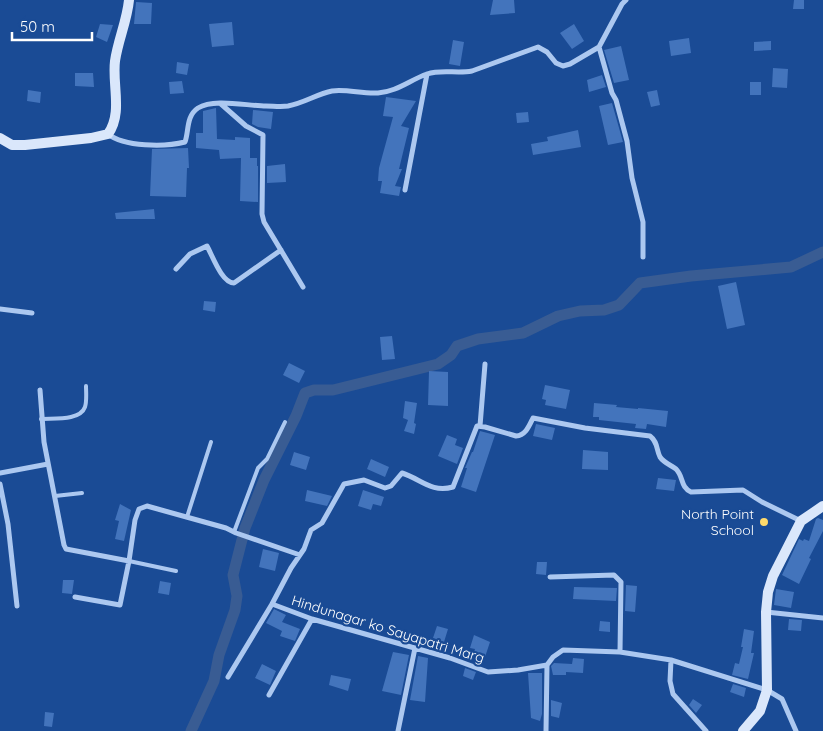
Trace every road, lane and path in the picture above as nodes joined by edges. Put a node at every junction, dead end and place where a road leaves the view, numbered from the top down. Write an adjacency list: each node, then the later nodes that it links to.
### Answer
1 (130, 0): 6 (main road)
2 (626, 0): 3 (street)
3 (599, 47): 4 (street); 10 (street)
4 (426, 74): 5 (street); 8 (street)
5 (221, 104): 6 (street); 9 (street)
6 (108, 134): 7 (main road)
7 (0, 138)
8 (404, 190)
9 (281, 250): 11 (street); 12 (street)
10 (643, 257)
11 (176, 269)
12 (303, 288)
13 (0, 309): 14 (street)
14 (32, 313)
15 (485, 364): 20 (street)
16 (86, 386): 18 (lane)
17 (40, 390): 18 (street)
18 (41, 419): 22 (street)
19 (285, 422): 30 (lane)
20 (480, 426): 29 (street); 31 (street)
21 (211, 442): 28 (lane)
22 (48, 464): 23 (street); 26 (street)
23 (0, 473)
24 (0, 484): 37 (street)
25 (82, 493): 26 (lane)
26 (55, 496): 32 (street)
27 (823, 506): 29 (main road)
28 (187, 516): 30 (street); 32 (street)
29 (801, 521): 38 (main road)
30 (235, 533): 31 (street)
31 (300, 555): 36 (street)
32 (129, 561): 33 (lane); 35 (street)
33 (176, 571)
34 (550, 577): 42 (street)
35 (75, 597)
36 (272, 604): 40 (street, Hindunagar ko Sayapatri Marg); 45 (street, Hindunagar ko Sayapatri Marg)
37 (17, 606)
38 (766, 612): 39 (street); 46 (main road)
39 (823, 618)
40 (312, 619): 41 (street, Hindunagar ko Sayapatri Marg); 47 (street)
41 (415, 648): 44 (street, Hindunagar ko Sayapatri Marg); 48 (street)
42 (620, 652): 43 (street); 44 (street)
43 (671, 660): 46 (street); 50 (street)
44 (547, 665): 49 (street)
45 (228, 678)
46 (767, 690): 51 (main road); 52 (street)
47 (269, 695)
48 (398, 731)
49 (546, 731)
50 (706, 731)
51 (743, 731)
52 (796, 731)

